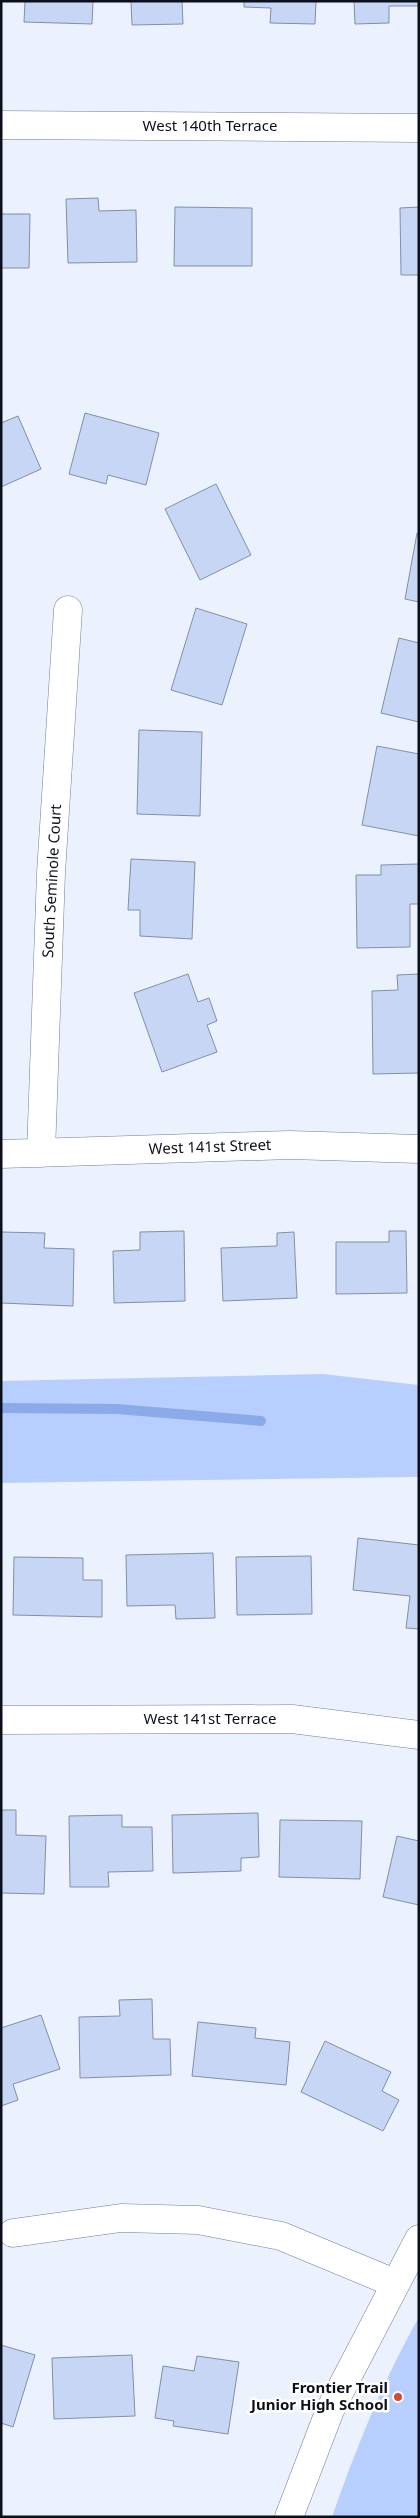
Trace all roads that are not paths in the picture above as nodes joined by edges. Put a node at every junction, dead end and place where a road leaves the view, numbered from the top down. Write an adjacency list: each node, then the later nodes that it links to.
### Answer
1 (1, 124): 2 (street, West 140th Terrace)
2 (419, 128)
3 (68, 610): 5 (street, South Seminole Court)
4 (419, 1150): 5 (street, West 141st Street)
5 (42, 1153): 6 (street, West 141st Street)
6 (1, 1154)
7 (1, 1720): 8 (street, West 141st Terrace)
8 (419, 1735)
9 (12, 2233): 11 (street)
10 (419, 2239): 11 (street)
11 (394, 2283): 12 (street)
12 (289, 2517)

